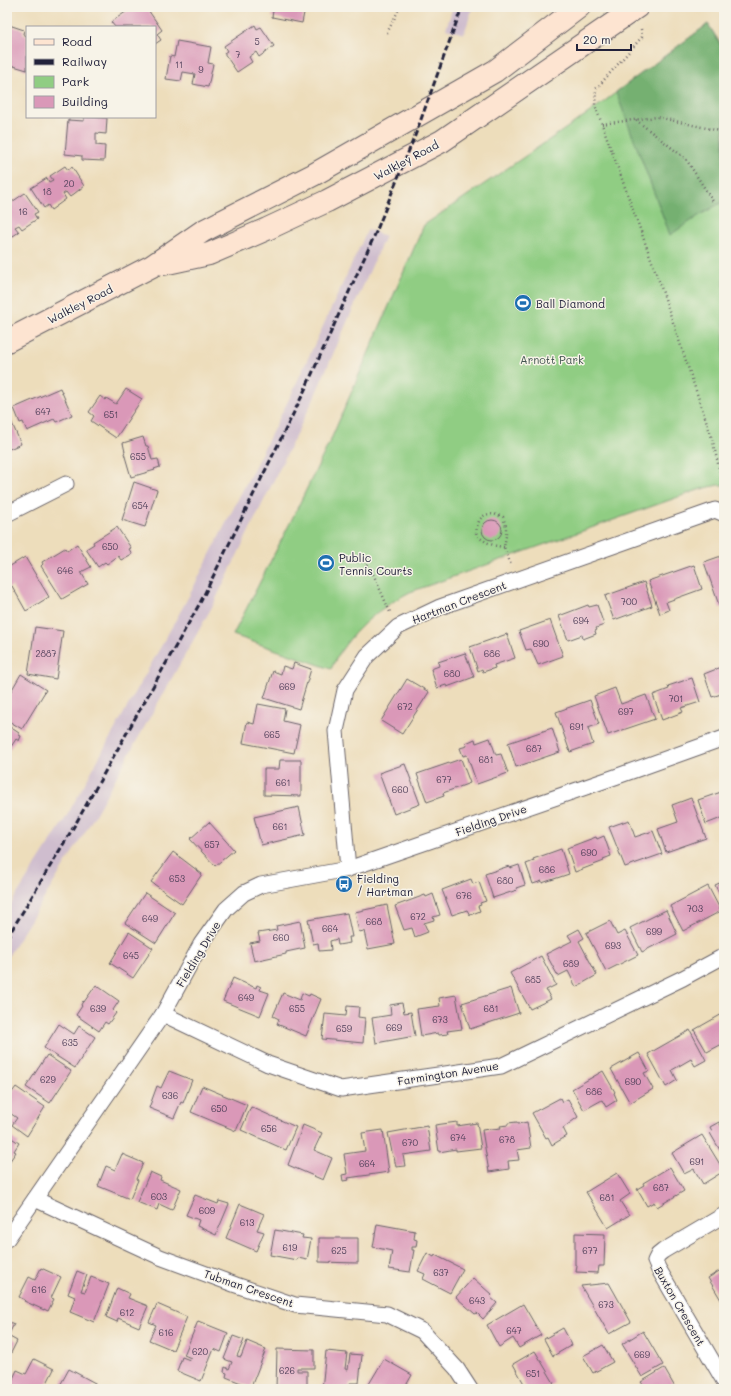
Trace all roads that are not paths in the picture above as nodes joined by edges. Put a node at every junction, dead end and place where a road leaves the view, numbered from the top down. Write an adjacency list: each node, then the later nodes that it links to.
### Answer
1 (579, 7): 3 (main road, Walkley Road)
2 (637, 7): 3 (main road, Walkley Road)
3 (152, 266): 4 (main road, Walkley Road)
4 (7, 342)
5 (66, 484): 6 (street)
6 (7, 514)
7 (724, 514): 9 (street, Hartman Crescent)
8 (724, 738): 9 (street, Fielding Drive)
9 (348, 869): 11 (street, Fielding Drive)
10 (724, 956): 11 (street, Farmington Avenue)
11 (163, 1014): 12 (street, Fielding Drive)
12 (35, 1199): 14 (street, Fielding Drive); 16 (street, Tubman Crescent)
13 (724, 1215): 15 (street, Buxton Crescent)
14 (7, 1239)
15 (724, 1382)
16 (470, 1389)

